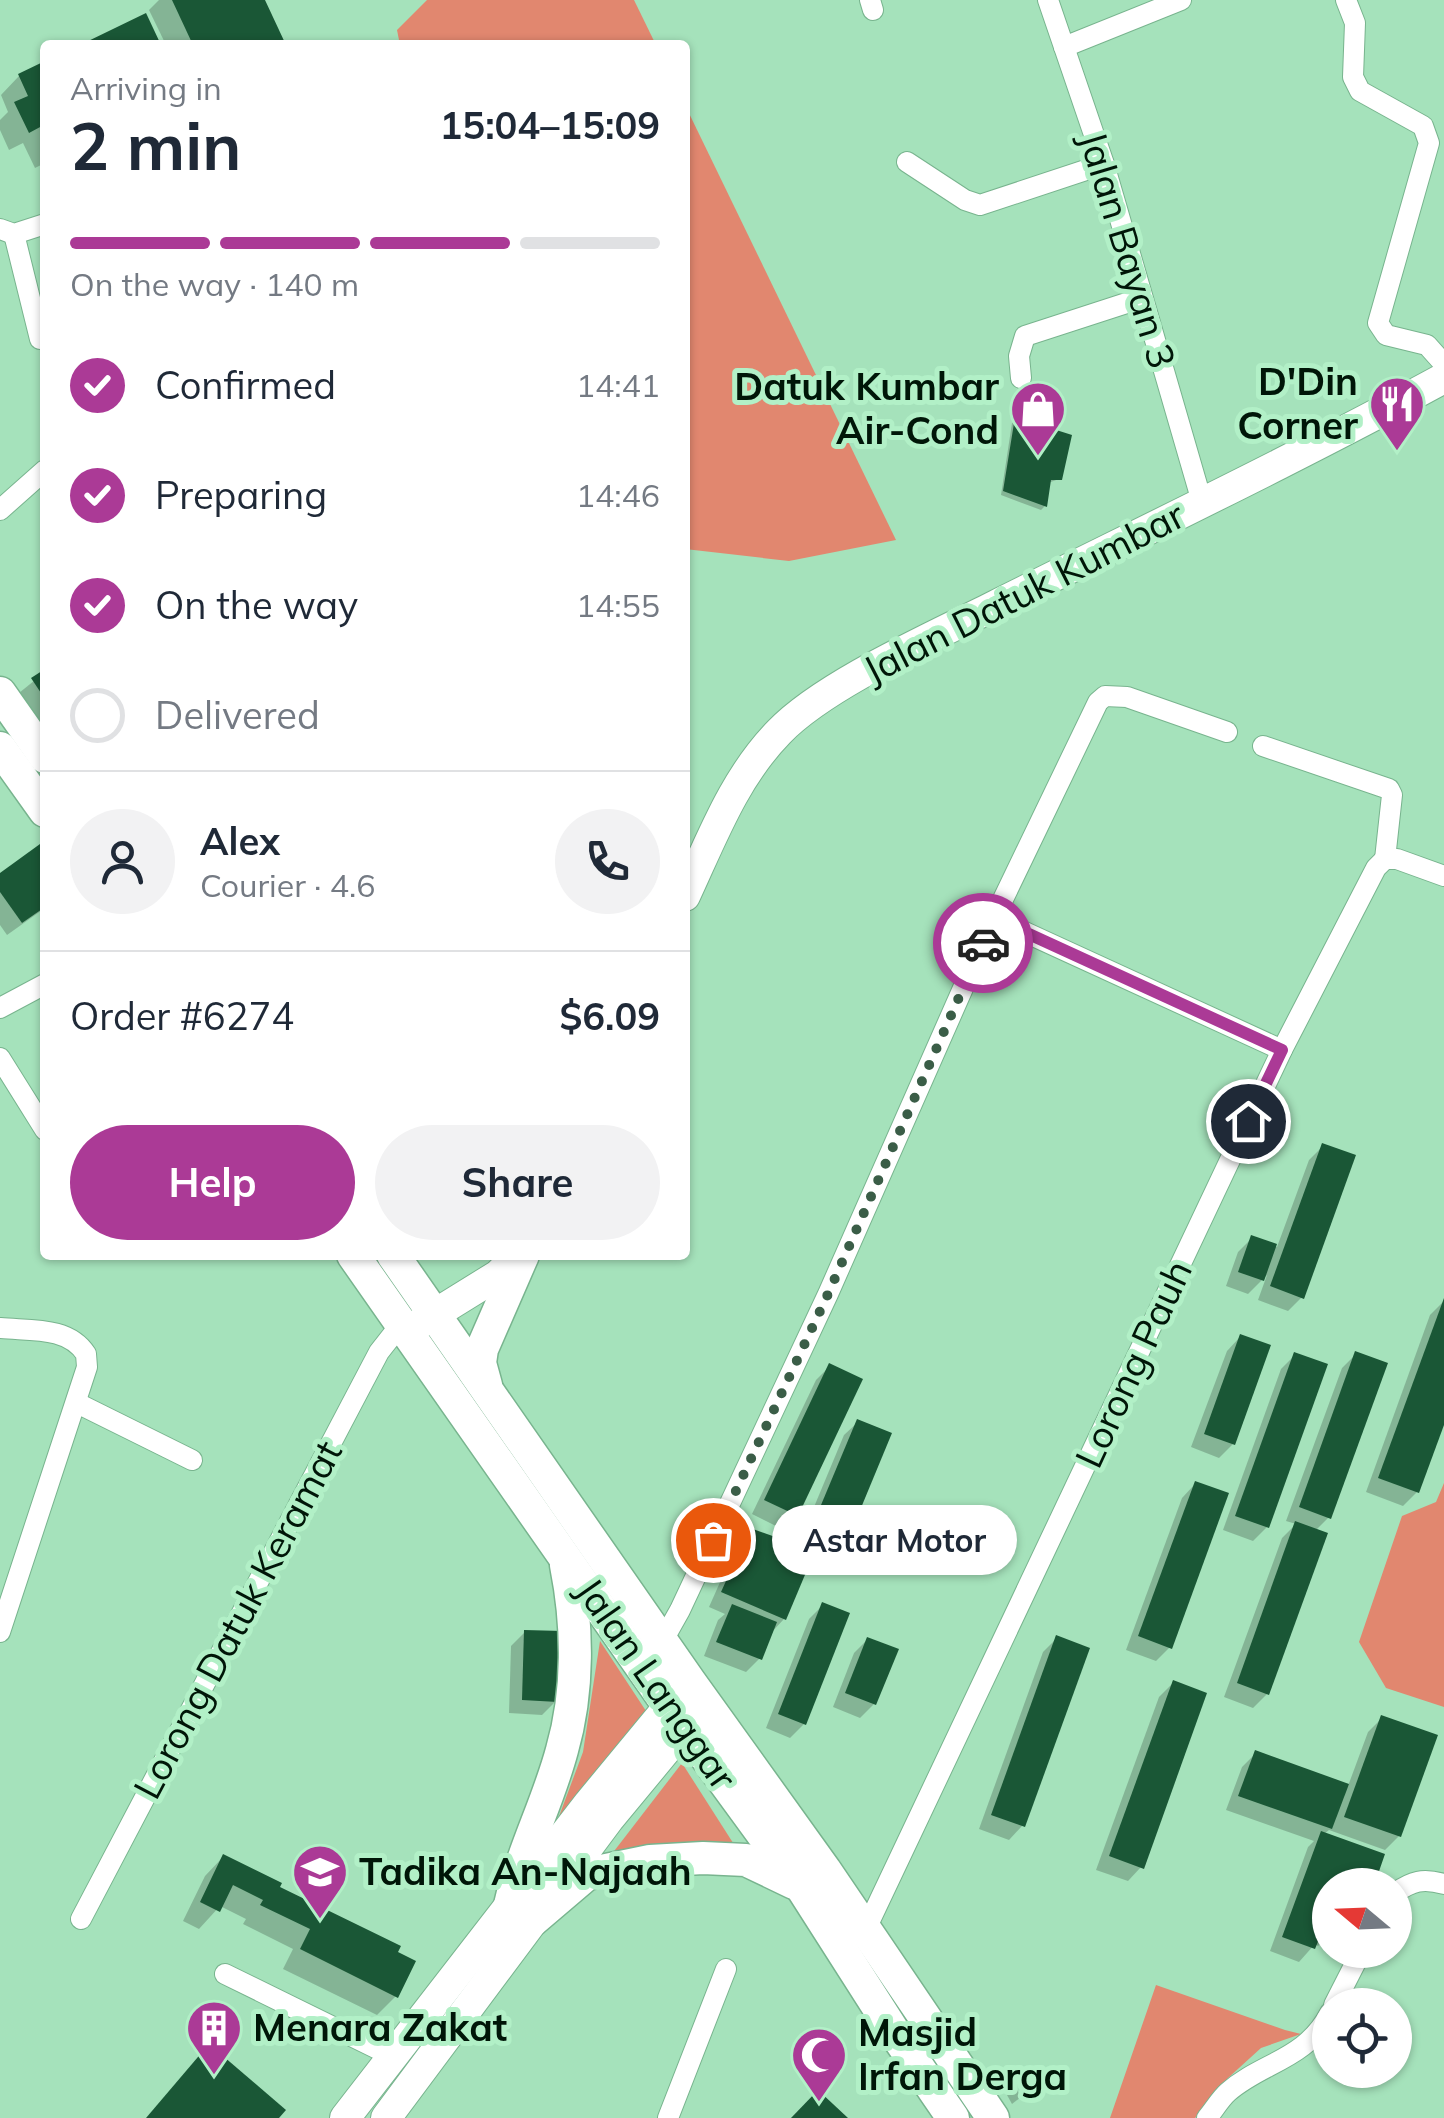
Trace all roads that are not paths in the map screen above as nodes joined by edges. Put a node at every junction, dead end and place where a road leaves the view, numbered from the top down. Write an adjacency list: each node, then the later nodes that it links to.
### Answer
1 (1048, 0): 4 (street, Jalan Bayan 3)
2 (1181, 0): 4 (street)
3 (1346, 0): 11 (street)
4 (1064, 47): 6 (street, Jalan Bayan 3)
5 (907, 162): 6 (street)
6 (1104, 164): 9 (street, Jalan Bayan 3)
7 (40, 225): 8 (street)
8 (7, 232): 10 (street)
9 (1142, 298): 12 (street); 15 (street, Jalan Bayan 3)
10 (40, 340)
11 (1444, 364)
12 (1021, 378)
13 (1444, 378): 15 (main road, Jalan Datuk Kumbar)
14 (40, 474): 16 (street)
15 (1202, 502): 25 (main road, Jalan Datuk Kumbar)
16 (0, 510)
17 (0, 693): 21 (main road)
18 (1228, 732): 26 (street)
19 (1263, 746): 23 (street)
20 (0, 748): 22 (main road)
21 (40, 750)
22 (40, 804)
23 (1385, 859): 24 (street); 29 (street, Lorong Pauh)
24 (1444, 876)
25 (690, 886)
26 (994, 918): 29 (street); 44 (street)
27 (40, 987): 28 (street)
28 (0, 1008)
29 (1282, 1050): 51 (street, Lorong Pauh)
30 (0, 1058): 31 (street)
31 (40, 1122)
32 (356, 1260): 38 (main road, Jalan Langgar)
33 (397, 1260): 36 (main road, Jalan Langgar)
34 (514, 1260): 36 (main road)
35 (518, 1260): 39 (main road)
36 (435, 1314): 38 (main road); 39 (main road, Jalan Langgar)
37 (0, 1328): 40 (street)
38 (404, 1328): 42 (main road, Jalan Langgar); 50 (street, Lorong Datuk Keramat)
39 (486, 1385): 44 (main road, Jalan Langgar)
40 (74, 1412): 41 (street); 43 (street)
41 (192, 1460)
42 (563, 1552): 45 (main road, Jalan Langgar); 49 (main road)
43 (0, 1632)
44 (662, 1642): 45 (main road, Jalan Langgar)
45 (687, 1704): 48 (main road, Jalan Langgar); 49 (main road); 51 (main road, Jalan Langgar)
46 (1412, 1882): 47 (street)
47 (1444, 1884)
48 (802, 1888): 49 (main road); 59 (main road, Jalan Langgar)
49 (522, 1912): 55 (main road); 56 (main road)
50 (81, 1919)
51 (866, 1931): 60 (main road, Jalan Langgar)
52 (726, 1969): 58 (street)
53 (226, 1974): 55 (street)
54 (1312, 2037): 61 (street)
55 (392, 2056): 57 (main road)
56 (391, 2117)
57 (345, 2118)
58 (668, 2118)
59 (953, 2118)
60 (993, 2118)
61 (1208, 2118)

